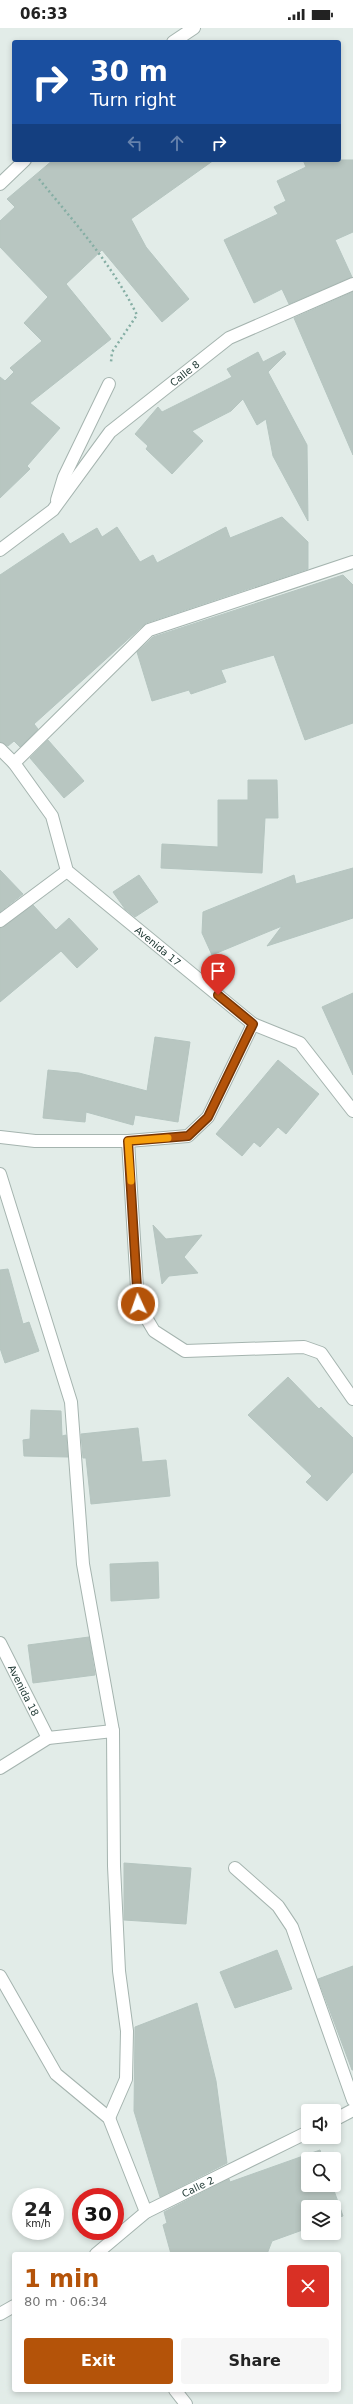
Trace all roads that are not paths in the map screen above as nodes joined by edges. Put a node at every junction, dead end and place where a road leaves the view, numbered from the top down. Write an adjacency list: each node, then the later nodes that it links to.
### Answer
1 (194, 28): 2 (street)
2 (176, 40)
3 (23, 162): 4 (street)
4 (0, 184)
5 (353, 284): 7 (street, Calle 8)
6 (109, 384): 7 (street)
7 (53, 510): 8 (street, Calle 8)
8 (0, 550)
9 (353, 562): 11 (street)
10 (0, 749): 11 (street)
11 (14, 763): 12 (street)
12 (67, 871): 13 (street); 14 (street, Avenida 17)
13 (0, 921)
14 (253, 1024): 15 (street, Avenida 17); 17 (street)
15 (353, 1111)
16 (0, 1137): 17 (street)
17 (128, 1141): 19 (street)
18 (0, 1174): 21 (street)
19 (353, 1400)
20 (0, 1643): 22 (street, Avenida 18)
21 (113, 1731): 22 (street); 29 (street)
22 (48, 1738): 23 (street)
23 (0, 1768)
24 (235, 1868): 26 (street)
25 (0, 1976): 29 (street)
26 (353, 2100)
27 (353, 2110): 28 (street)
28 (341, 2116)
29 (109, 2118): 31 (street)
30 (301, 2135): 31 (street, Calle 2)
31 (146, 2212): 32 (street, Calle 2)
32 (98, 2252)
33 (12, 2307): 34 (street)
34 (0, 2313)
35 (177, 2392): 36 (street)
36 (186, 2404)

